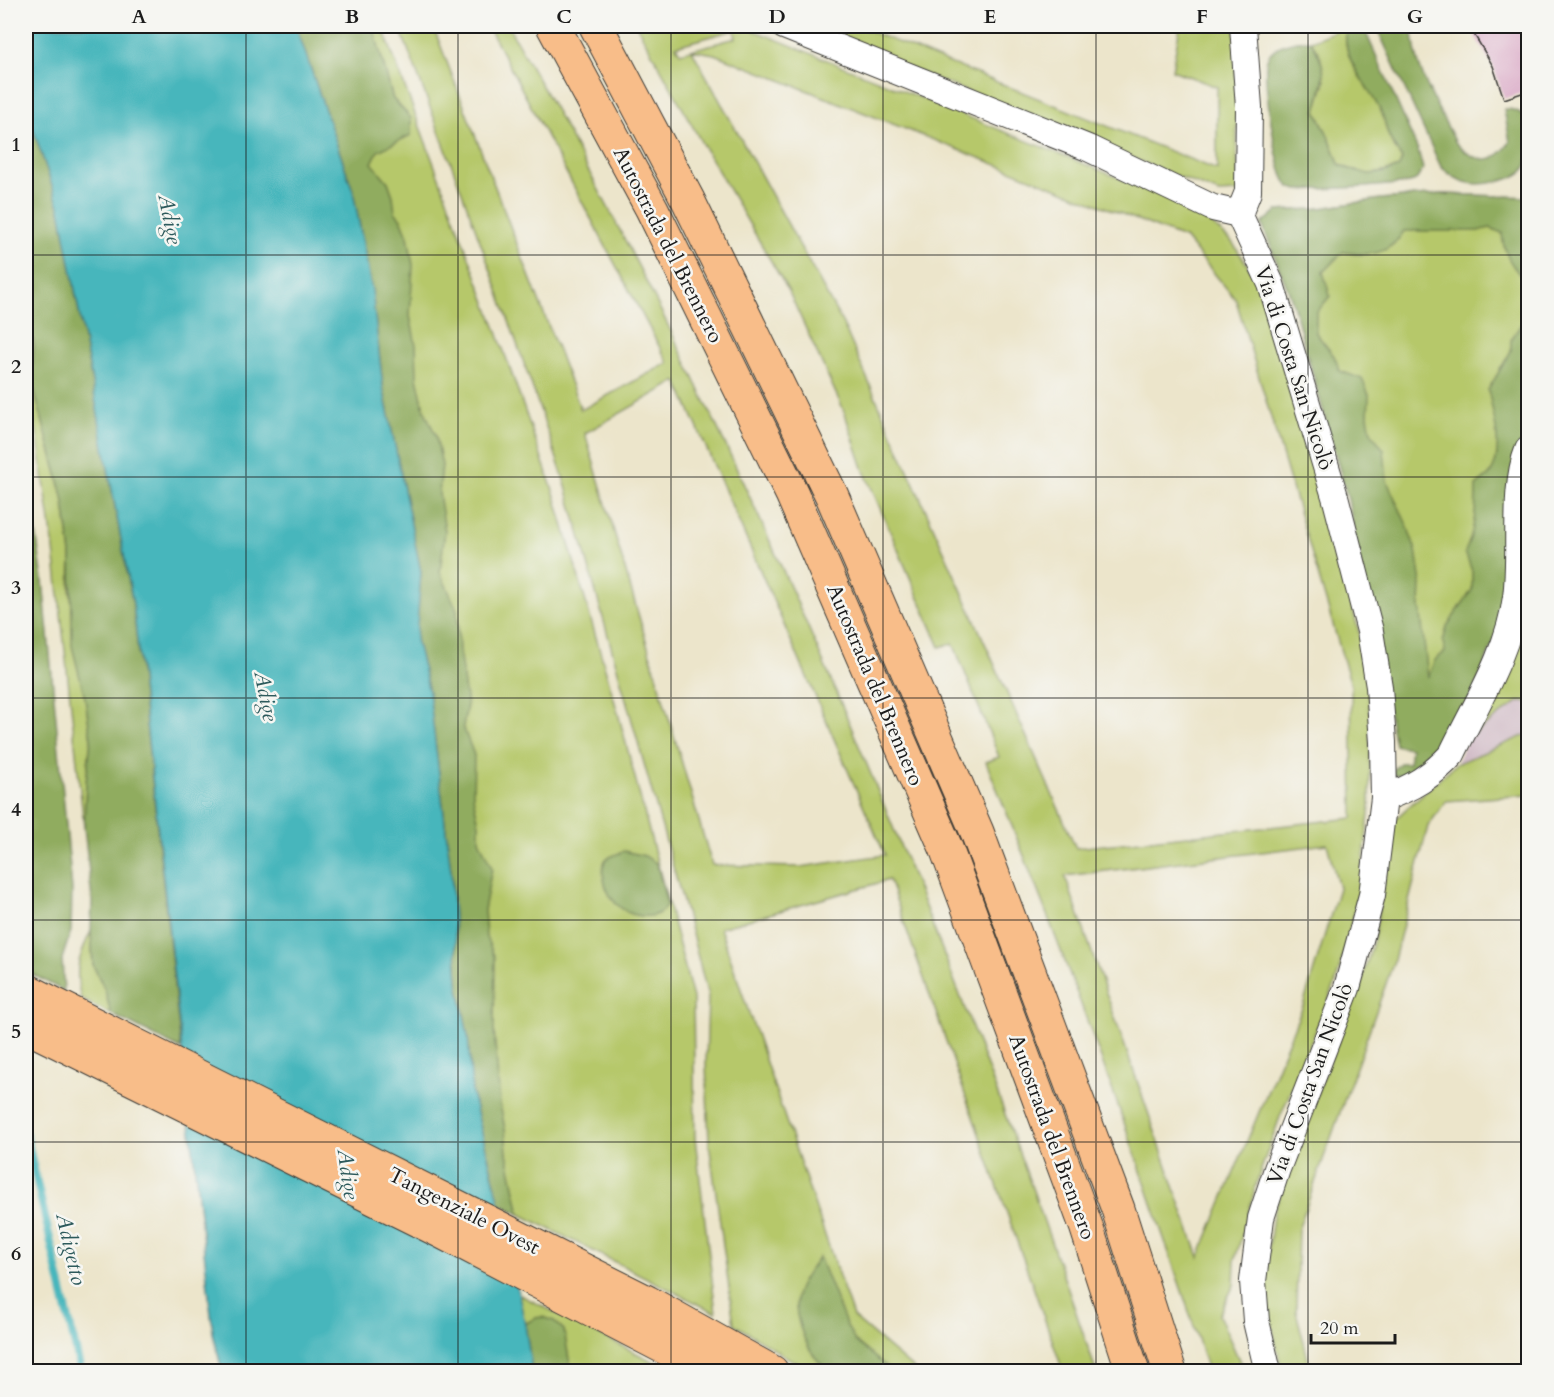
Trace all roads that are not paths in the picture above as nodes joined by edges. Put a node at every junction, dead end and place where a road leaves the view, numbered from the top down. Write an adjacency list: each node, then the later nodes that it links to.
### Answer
1 (553, 26): 12 (highway, Autostrada del Brennero)
2 (596, 26): 13 (highway, Autostrada del Brennero)
3 (784, 26): 5 (street)
4 (1243, 26): 5 (street)
5 (1239, 214): 7 (street, Via di Costa San Nicolò)
6 (1528, 450): 7 (street)
7 (1384, 798): 14 (street, Via di Costa San Nicolò)
8 (26, 990): 11 (highway, Tangenziale Ovest)
9 (26, 1026): 10 (highway, Tangenziale Ovest)
10 (712, 1371)
11 (772, 1371)
12 (1133, 1371)
13 (1170, 1371)
14 (1268, 1371)

